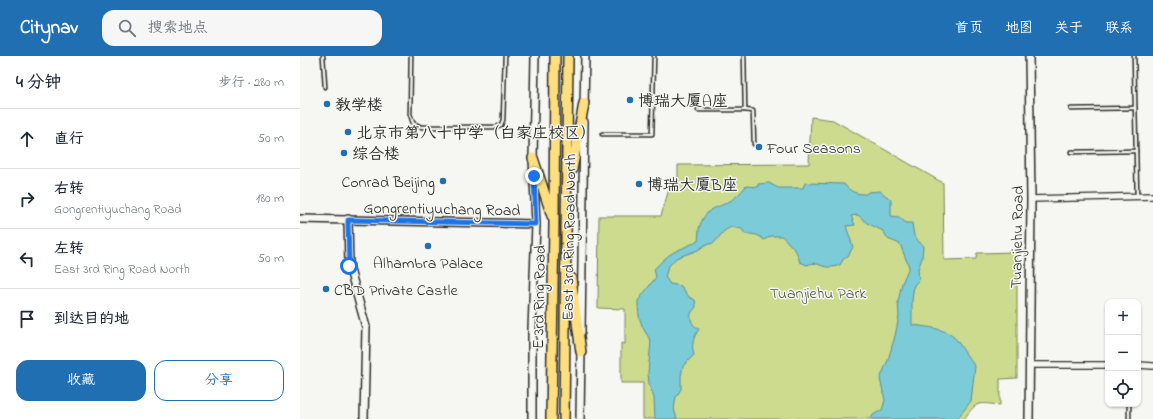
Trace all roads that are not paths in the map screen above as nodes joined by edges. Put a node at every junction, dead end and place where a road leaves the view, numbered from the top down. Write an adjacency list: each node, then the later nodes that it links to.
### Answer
1 (323, 56): 12 (lane)
2 (411, 56): 3 (lane)
3 (505, 56)
4 (535, 56): 22 (street, East 3rd Ring Road North)
5 (555, 56): 30 (highway, E 3rd Ring Road)
6 (568, 56): 23 (highway, E 3rd Ring Road)
7 (585, 56): 13 (street, East 3rd Ring Road North)
8 (654, 56): 18 (lane)
9 (744, 56): 17 (lane)
10 (1029, 56): 26 (street, Tuanjiehu Road)
11 (1134, 56): 14 (lane)
12 (325, 87)
13 (584, 103): 23 (highway); 32 (street, East 3rd Ring Road North)
14 (1135, 108): 15 (lane); 20 (lane)
15 (1071, 109)
16 (698, 110): 17 (lane)
17 (745, 110): 19 (lane)
18 (602, 134)
19 (754, 144)
20 (1136, 151): 21 (lane); 24 (lane)
21 (1071, 152)
22 (534, 158): 29 (street, East 3rd Ring Road North); 30 (highway)
23 (567, 193): 31 (highway, E 3rd Ring Road)
24 (1137, 196): 25 (street); 26 (street)
25 (1153, 196)
26 (1031, 199): 33 (street, Tuanjiehu Road)
27 (300, 219): 28 (street, Gongrentiyuchang Road)
28 (348, 220): 29 (street, Gongrentiyuchang Road); 38 (street)
29 (536, 224): 39 (street, East 3rd Ring Road North)
30 (554, 224): 40 (highway, E 3rd Ring Road)
31 (567, 246): 32 (highway); 41 (highway, E 3rd Ring Road)
32 (581, 352): 42 (street, East 3rd Ring Road North)
33 (1030, 365): 34 (street); 43 (street, Tuanjiehu Road)
34 (1105, 365)
35 (1141, 365): 36 (street)
36 (1153, 366)
37 (1129, 407): 44 (lane)
38 (364, 419)
39 (532, 419)
40 (551, 419)
41 (564, 419)
42 (580, 419)
43 (1029, 419)
44 (1129, 419)

